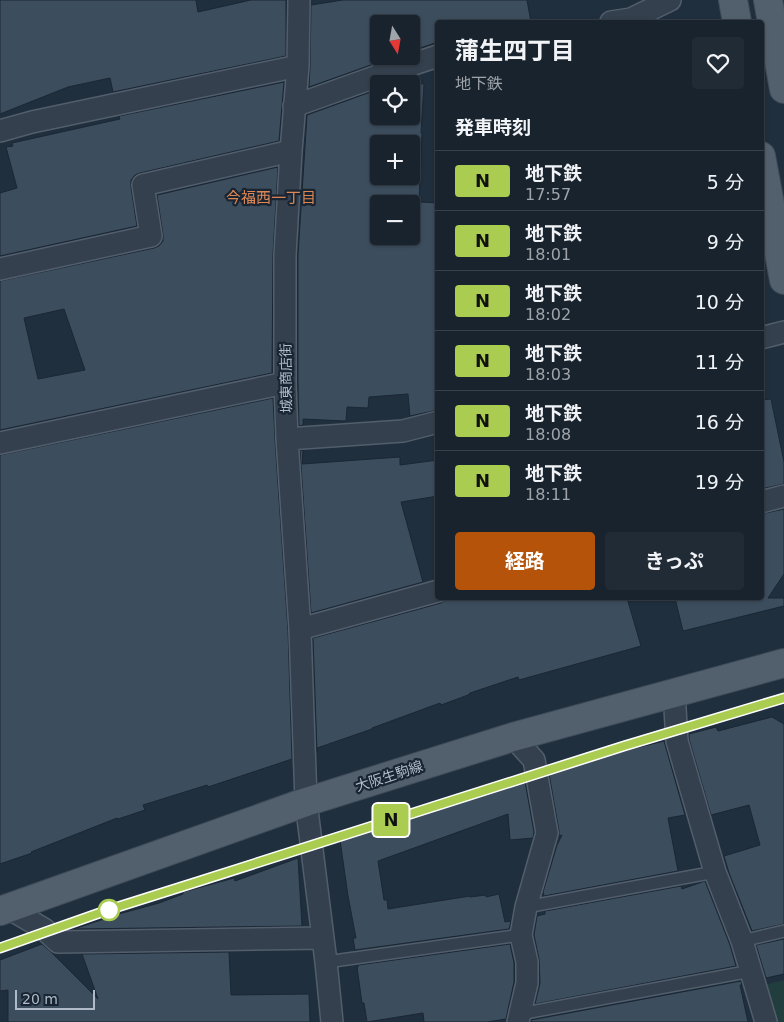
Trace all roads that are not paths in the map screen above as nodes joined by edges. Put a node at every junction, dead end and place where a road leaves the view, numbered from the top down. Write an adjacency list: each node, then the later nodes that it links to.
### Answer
1 (299, 0): 8 (street, 城東商店街)
2 (670, 0): 5 (street)
3 (733, 0): 6 (main road)
4 (768, 0): 9 (main road)
5 (631, 20)
6 (737, 20)
7 (435, 57): 10 (street)
8 (298, 66): 10 (street, 城東商店街); 11 (street)
9 (784, 89)
10 (294, 106): 12 (street, 城東商店街)
11 (0, 131)
12 (291, 151): 15 (street); 19 (street, 城東商店街)
13 (764, 187): 14 (main road)
14 (766, 208): 16 (main road)
15 (0, 269)
16 (784, 280)
17 (784, 332): 18 (street)
18 (764, 337)
19 (285, 382): 21 (street, 城東商店街); 22 (street)
20 (435, 423): 21 (street)
21 (287, 439): 26 (street, 城東商店街)
22 (0, 443)
23 (784, 496): 24 (street)
24 (764, 501)
25 (435, 592): 26 (street)
26 (300, 629): 30 (street, 城東商店街)
27 (784, 663): 28 (main road, 大阪生駒線)
28 (674, 692): 29 (main road, 大阪生駒線); 31 (street)
29 (513, 737): 30 (main road, 大阪生駒線); 32 (street)
30 (306, 802): 33 (main road, 大阪生駒線); 36 (street, 城東商店街)
31 (715, 872): 32 (lane); 37 (street)
32 (526, 907): 35 (street)
33 (4, 910): 36 (street)
34 (784, 930): 37 (lane)
35 (521, 935): 38 (lane); 40 (street)
36 (323, 938): 38 (street, 城東商店街)
37 (742, 941): 39 (street)
38 (326, 962): 41 (street, 城東商店街)
39 (751, 971): 40 (lane); 42 (street)
40 (519, 1018)
41 (332, 1022)
42 (766, 1022)

